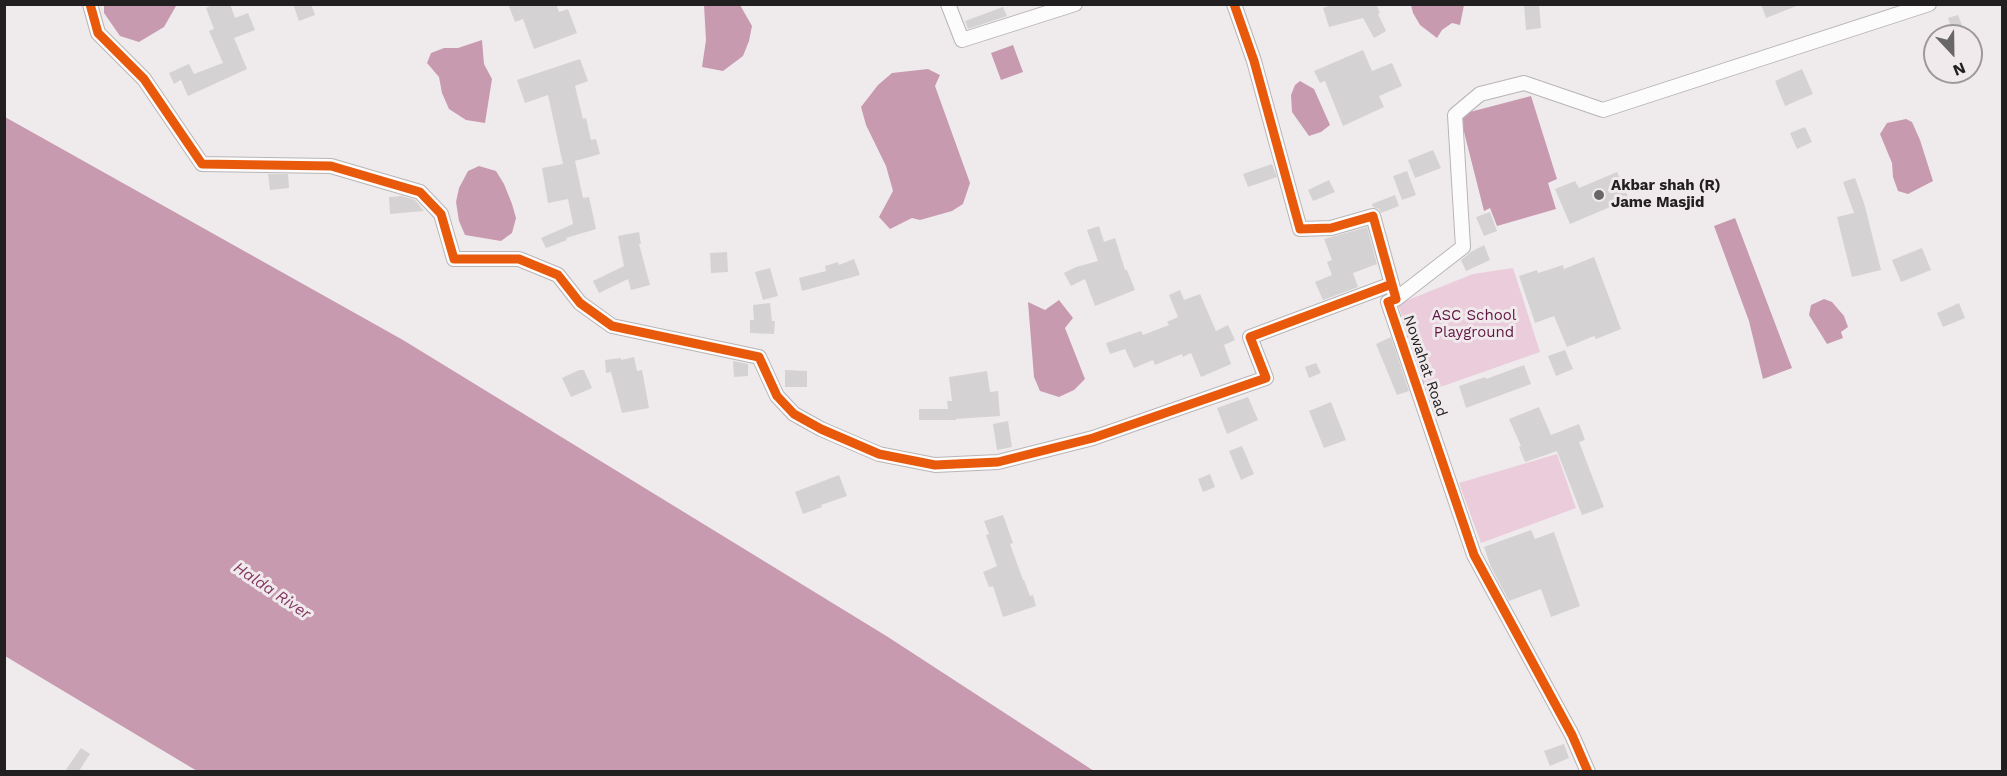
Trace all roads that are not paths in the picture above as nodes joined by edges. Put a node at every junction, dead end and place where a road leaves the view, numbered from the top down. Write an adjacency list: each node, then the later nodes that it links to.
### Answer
1 (90, 4): 6 (street)
2 (948, 4): 3 (street)
3 (1075, 4)
4 (1234, 4): 6 (street, Nowahat Road)
5 (1929, 4): 7 (street)
6 (1392, 284): 7 (street, Nowahat Road)
7 (1396, 299): 8 (street, Nowahat Road)
8 (1588, 771)

